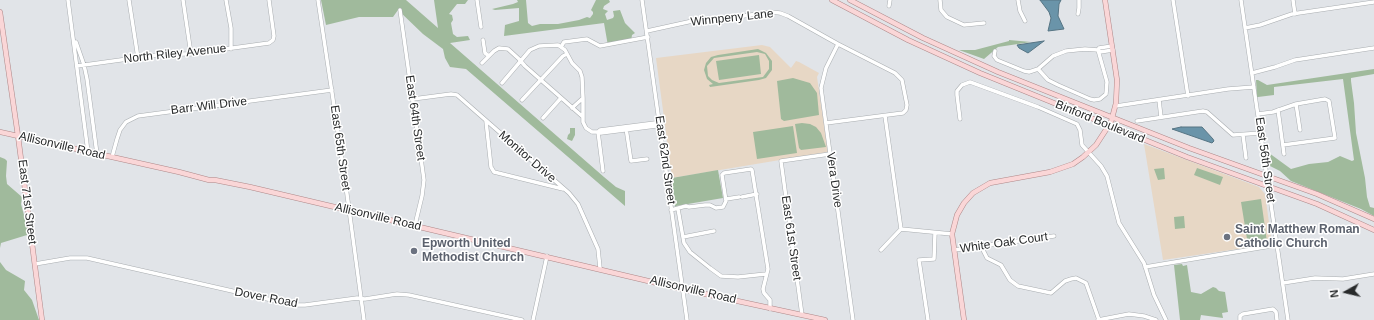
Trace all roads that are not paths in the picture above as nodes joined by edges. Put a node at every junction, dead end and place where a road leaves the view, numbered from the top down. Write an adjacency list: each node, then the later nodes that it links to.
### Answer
1 (68, 0): 30 (street)
2 (129, 0): 43 (street)
3 (183, 0): 40 (street)
4 (226, 0): 35 (street)
5 (269, 0): 35 (street, North Riley Avenue)
6 (318, 0): 53 (street, East 65th Street)
7 (477, 0): 27 (street)
8 (642, 0): 29 (street, East 62nd Street)
9 (832, 0): 75 (main road, Binford Boulevard)
10 (850, 0): 69 (main road, Binford Boulevard)
11 (890, 0): 20 (street)
12 (940, 0): 26 (street)
13 (1018, 0): 25 (street)
14 (1079, 0): 23 (street)
15 (1105, 0): 36 (main road)
16 (1173, 0): 54 (street)
17 (1241, 0): 28 (street, East 56th Street)
18 (1293, 0): 24 (street)
19 (1374, 2): 24 (street)
20 (889, 6)
21 (400, 10): 57 (street, East 64th Street)
22 (0, 12): 82 (main road, East 71st Street)
23 (1078, 14)
24 (1295, 14): 28 (street)
25 (1025, 21)
26 (984, 23)
27 (481, 27)
28 (1245, 28): 49 (street, East 56th Street)
29 (647, 31): 31 (street, East 62nd Street); 33 (street, Winnpeny Lane)
30 (74, 35): 46 (street); 47 (street)
31 (648, 38): 34 (street); 74 (street, East 62nd Street)
32 (483, 40): 42 (street)
33 (838, 44): 65 (street, Winnpeny Lane); 73 (street, Vera Drive)
34 (561, 47): 41 (street); 44 (street)
35 (231, 48): 40 (street, North Riley Avenue)
36 (1113, 48): 39 (street); 61 (main road)
37 (1374, 48): 49 (street)
38 (995, 50): 48 (street)
39 (1098, 50): 48 (street); 48 (street)
40 (191, 54): 43 (street, North Riley Avenue)
41 (567, 54): 50 (street); 56 (street)
42 (489, 56): 44 (street); 45 (street)
43 (138, 58): 46 (street, North Riley Avenue)
44 (521, 61): 50 (street); 51 (street)
45 (482, 64)
46 (84, 65): 47 (street, North Riley Avenue); 86 (street)
47 (77, 66): 84 (street)
48 (1038, 69)
49 (1252, 73): 52 (street, East 56th Street)
50 (541, 80): 55 (street); 58 (street)
51 (502, 83)
52 (1254, 87): 54 (street); 64 (street, East 56th Street)
53 (332, 90): 89 (street, Barr Will Drive); 99 (street, East 65th Street)
54 (1188, 96): 59 (street)
55 (561, 98): 62 (street); 68 (street)
56 (582, 98): 62 (street); 66 (street)
57 (413, 99): 71 (street, Monitor Drive); 102 (street, East 64th Street)
58 (522, 100)
59 (1159, 100): 61 (street); 67 (street)
60 (1296, 104): 63 (street); 77 (street); 83 (street)
61 (1116, 106): 69 (main road)
62 (572, 108): 66 (street)
63 (1278, 110): 64 (street); 83 (street)
64 (1258, 114): 80 (street, East 56th Street)
65 (885, 116): 73 (street); 103 (street)
66 (582, 117): 79 (street)
67 (1161, 117): 72 (street); 81 (street)
68 (543, 118)
69 (1113, 118): 75 (main road); 93 (main road, Binford Boulevard)
70 (960, 119): 85 (street)
71 (486, 120): 95 (street, Monitor Drive); 95 (street)
72 (1137, 121)
73 (826, 123): 87 (street, Vera Drive)
74 (660, 124): 76 (street); 100 (street, East 62nd Street)
75 (1109, 126): 85 (main road); 94 (main road, Binford Boulevard)
76 (626, 128): 79 (street); 91 (street)
77 (1300, 130)
78 (0, 132): 82 (main road, Allisonville Road)
79 (598, 132): 92 (street)
80 (1261, 133): 81 (street); 93 (street, East 56th Street)
81 (1243, 135): 90 (street)
82 (18, 136): 84 (main road, Allisonville Road); 115 (main road, East 71st Street)
83 (1283, 145): 88 (street)
84 (88, 152): 86 (main road, Allisonville Road)
85 (1088, 153): 107 (main road); 116 (street)
86 (97, 154): 89 (main road, Allisonville Road)
87 (830, 154): 124 (street, East 61st Street); 131 (street, Vera Drive)
88 (1284, 154)
89 (112, 157): 99 (main road, Allisonville Road)
90 (1246, 158)
91 (647, 159)
92 (603, 171)
93 (1267, 177): 94 (street, East 56th Street); 101 (main road, Binford Boulevard)
94 (1269, 187): 104 (main road, Binford Boulevard); 111 (street, East 56th Street)
95 (564, 189): 117 (street, Monitor Drive)
96 (757, 194): 97 (street); 97 (street); 118 (street)
97 (726, 199): 98 (street)
98 (678, 209): 100 (street); 109 (street)
99 (349, 210): 102 (main road, Allisonville Road); 122 (street, East 65th Street)
100 (671, 210): 121 (street, East 62nd Street)
101 (1374, 219)
102 (415, 226): 114 (main road, Allisonville Road)
103 (901, 229): 106 (street); 112 (street)
104 (1374, 230)
105 (714, 231): 109 (street)
106 (935, 233): 107 (street); 132 (street)
107 (952, 234): 113 (main road)
108 (1054, 236): 110 (street, White Oak Court)
109 (683, 237): 118 (street)
110 (981, 246): 113 (street, White Oak Court); 134 (street)
111 (1277, 246): 116 (street); 120 (street, East 56th Street)
112 (881, 250)
113 (954, 250): 133 (main road)
114 (547, 256): 117 (main road, Allisonville Road); 128 (street)
115 (35, 264): 122 (street, Dover Road); 125 (main road, East 71st Street)
116 (1145, 267): 136 (street)
117 (600, 268): 121 (main road, Allisonville Road)
118 (766, 274): 123 (street)
119 (1374, 274): 120 (street)
120 (1283, 283): 139 (street, East 56th Street)
121 (682, 288): 123 (main road, Allisonville Road); 129 (street, East 62nd Street)
122 (361, 298): 126 (street, East 65th Street); 127 (street, Dover Road)
123 (770, 309): 124 (main road, Allisonville Road)
124 (802, 315): 130 (main road, Allisonville Road)
125 (42, 320)
126 (364, 320)
127 (522, 320)
128 (533, 320)
129 (687, 320)
130 (825, 320)
131 (853, 320)
132 (928, 320)
133 (964, 320)
134 (1099, 320): 135 (street)
135 (1156, 320)
136 (1166, 320)
137 (1240, 320): 138 (street)
138 (1277, 320)
139 (1288, 320)

